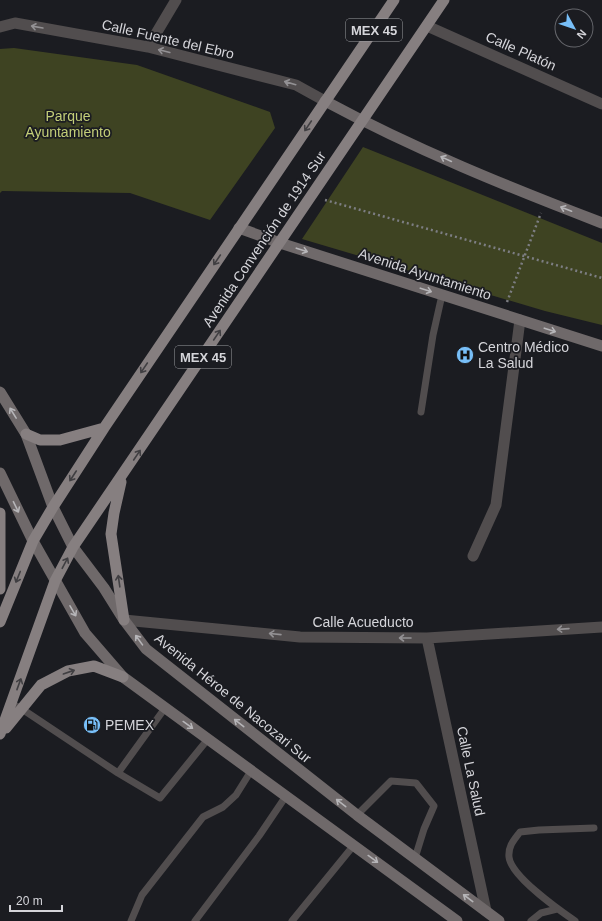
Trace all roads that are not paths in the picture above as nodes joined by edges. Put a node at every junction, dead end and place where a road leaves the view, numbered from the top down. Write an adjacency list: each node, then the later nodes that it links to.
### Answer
1 (176, 0): 6 (street)
2 (394, 0): 7 (main road, Avenida Convención de 1914 Sur / MEX 45)
3 (444, 0): 4 (main road, Avenida Convención de 1914 Sur / MEX 45)
4 (427, 26): 8 (street, Calle Platón); 9 (main road, Avenida Convención de 1914 Sur / MEX 45)
5 (0, 27): 6 (street, Calle Fuente del Ebro, one-way to 5)
6 (148, 47): 7 (street, Calle Fuente del Ebro, one-way to 6)
7 (325, 100): 9 (main road); 11 (main road, Avenida Convención de 1914 Sur / MEX 45, one-way to 11)
8 (602, 104)
9 (362, 121): 10 (main road, one-way to 9); 12 (main road, Avenida Convención de 1914 Sur / MEX 45)
10 (602, 223)
11 (239, 228): 12 (main road, Avenida Ayuntamiento); 18 (main road, Avenida Convención de 1914 Sur / MEX 45, one-way to 18)
12 (280, 243): 13 (main road, Avenida Ayuntamiento, one-way to 13); 21 (main road, Avenida Convención de 1914 Sur / MEX 45, one-way to 12)
13 (442, 295): 14 (main road, Avenida Ayuntamiento); 17 (lane)
14 (520, 320): 15 (main road, Avenida Ayuntamiento, one-way to 15); 26 (street)
15 (602, 346)
16 (0, 392): 19 (main road, Avenida Héroe de Nacozari Sur, one-way to 16)
17 (422, 412)
18 (104, 428): 19 (main road); 22 (main road, Avenida Convención de 1914 Sur / MEX 45, one-way to 22)
19 (26, 434): 22 (main road, Avenida Héroe de Nacozari Sur)
20 (0, 473): 24 (main road, one-way to 24)
21 (123, 475): 25 (main road, Avenida Convención de 1914 Sur / MEX 45); 29 (main road, one-way to 21)
22 (53, 507): 24 (main road, Avenida Convención de 1914 Sur / MEX 45); 25 (main road, Avenida Héroe de Nacozari Sur)
23 (0, 513): 28 (main road)
24 (33, 541): 27 (main road); 30 (main road, Avenida Convención de 1914 Sur / MEX 45, one-way to 30)
25 (74, 546): 27 (main road, Avenida Convención de 1914 Sur / MEX 45, one-way to 25); 29 (main road, Avenida Héroe de Nacozari Sur)
26 (473, 556)
27 (55, 581): 33 (main road, one-way to 33); 34 (main road, Avenida Convención de 1914 Sur / MEX 45, one-way to 27)
28 (0, 588)
29 (124, 620): 32 (street, Calle Acueducto, one-way to 29); 41 (main road, Avenida Héroe de Nacozari Sur, one-way to 29)
30 (0, 622)
31 (602, 627): 32 (street, Calle Acueducto, one-way to 32)
32 (427, 638): 46 (street, Calle La Salud)
33 (123, 677): 34 (main road, one-way to 33); 35 (main road)
34 (17, 706): 36 (main road); 39 (lane)
35 (165, 708): 37 (main road, one-way to 37); 39 (lane)
36 (0, 734)
37 (208, 739): 38 (main road); 39 (lane)
38 (252, 771): 40 (main road); 47 (lane)
39 (118, 773)
40 (286, 796): 43 (main road); 48 (lane)
41 (356, 815): 44 (main road, Avenida Héroe de Nacozari Sur); 44 (lane)
42 (594, 828): 45 (lane)
43 (354, 845): 49 (lane); 50 (main road, one-way to 50)
44 (415, 858): 46 (main road, Avenida Héroe de Nacozari Sur, one-way to 44)
45 (557, 909): 52 (lane); 53 (lane)
46 (486, 911): 51 (main road, Avenida Héroe de Nacozari Sur)
47 (131, 921)
48 (195, 921)
49 (292, 921)
50 (458, 921)
51 (499, 921)
52 (531, 921)
53 (575, 921)

